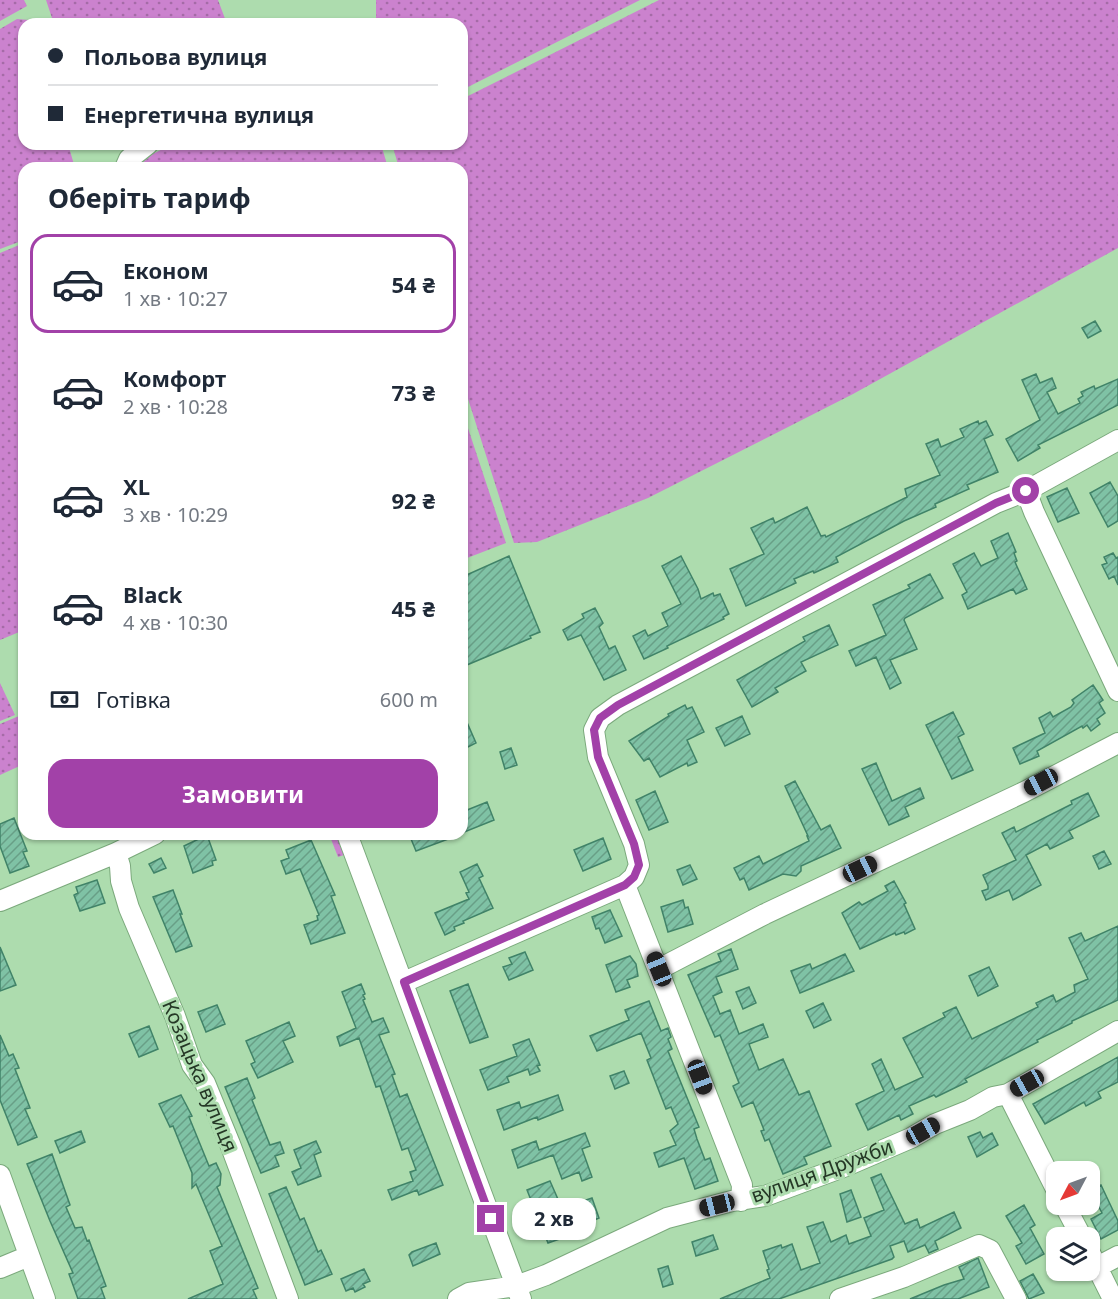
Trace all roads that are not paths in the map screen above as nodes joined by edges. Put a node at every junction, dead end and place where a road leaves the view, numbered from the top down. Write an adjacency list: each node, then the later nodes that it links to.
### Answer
1 (140, 150): 2 (street)
2 (128, 162)
3 (1118, 440): 4 (street)
4 (1026, 491): 5 (street); 10 (street)
5 (1118, 691)
6 (1118, 743): 12 (street)
7 (143, 840): 9 (street)
8 (348, 840): 13 (street)
9 (116, 853): 11 (street); 26 (street, Козацька вулиця)
10 (625, 885): 12 (street); 13 (street)
11 (0, 901)
12 (659, 969): 18 (street)
13 (404, 982): 24 (street)
14 (1118, 1031): 15 (street, вулиця Дружби)
15 (1008, 1094): 16 (street); 18 (street, вулиця Дружби)
16 (1046, 1169)
17 (0, 1175): 19 (street)
18 (741, 1201): 24 (street, вулиця Дружби)
19 (29, 1256): 22 (street); 25 (street)
20 (1118, 1256): 21 (street)
21 (1100, 1258)
22 (0, 1268)
23 (1100, 1273): 30 (street)
24 (518, 1292): 27 (street, вулиця Дружби)
25 (45, 1299)
26 (288, 1299)
27 (458, 1299)
28 (840, 1299): 29 (street)
29 (1016, 1299)
30 (1113, 1299)

